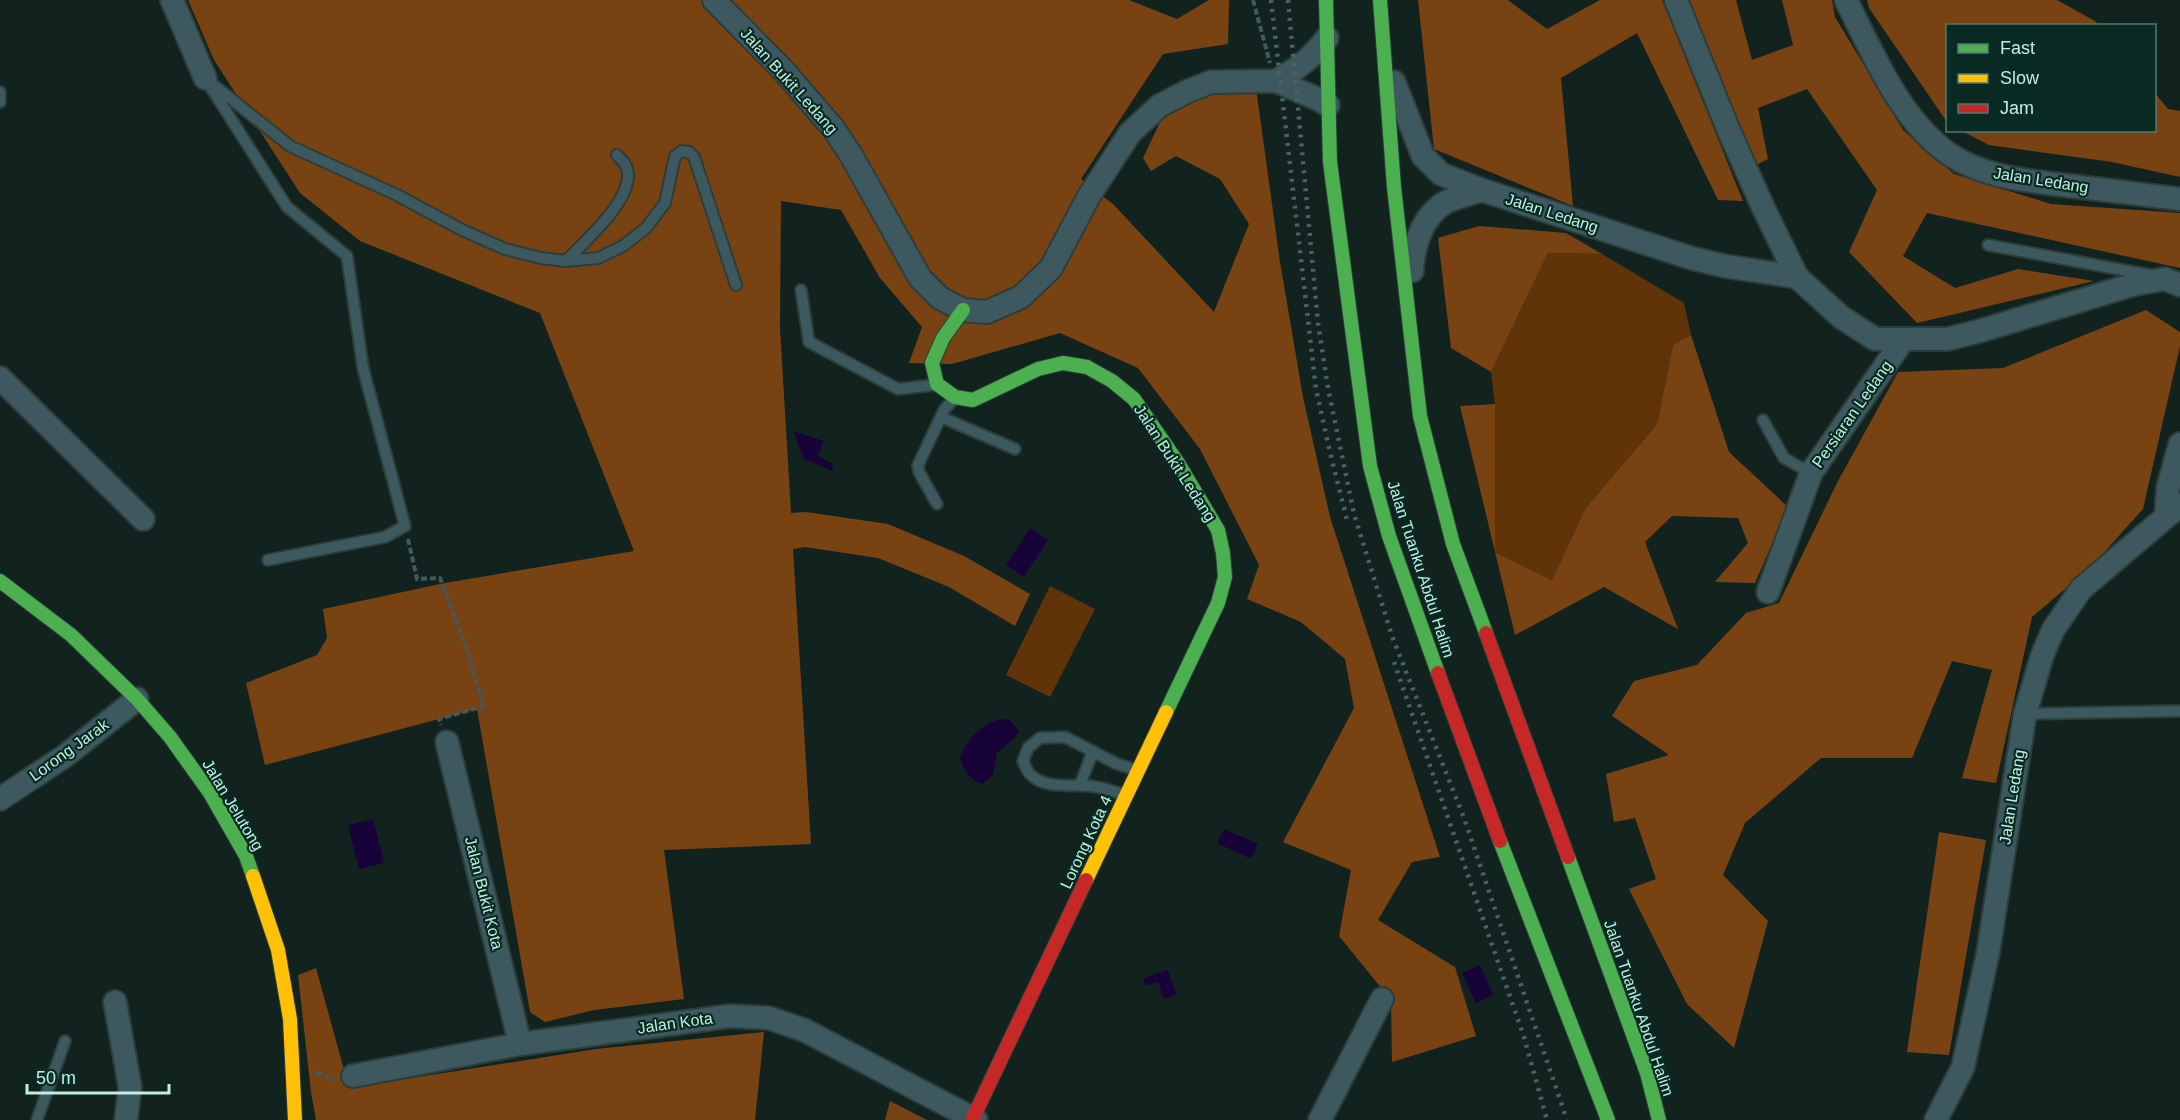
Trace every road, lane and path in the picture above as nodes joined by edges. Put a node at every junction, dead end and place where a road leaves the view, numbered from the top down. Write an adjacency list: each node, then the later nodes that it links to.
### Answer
1 (172, 0): 10 (street)
2 (714, 0): 24 (street, Jalan Bukit Ledang)
3 (1252, 0): 11 (path)
4 (1326, 0): 9 (main road, Jalan Tuanku Abdul Halim)
5 (1380, 0): 8 (main road, Jalan Tuanku Abdul Halim)
6 (1676, 0): 20 (street)
7 (1846, 0): 17 (street, Jalan Ledang)
8 (1384, 36): 16 (street, Jalan Ledang); 25 (main road, Jalan Tuanku Abdul Halim)
9 (1327, 38): 11 (street); 14 (main road, Jalan Tuanku Abdul Halim)
10 (206, 78): 19 (lane); 38 (lane)
11 (1276, 81): 14 (street); 24 (street)
12 (0, 92): 13 (lane)
13 (0, 102)
14 (1328, 105): 64 (main road, Jalan Tuanku Abdul Halim)
15 (617, 155): 19 (lane)
16 (1482, 190): 20 (street, Jalan Ledang); 25 (street)
17 (2180, 199)
18 (1988, 245): 21 (lane)
19 (566, 261): 22 (lane)
20 (1797, 277): 26 (street)
21 (2173, 282): 26 (street)
22 (736, 285)
23 (801, 290): 28 (lane)
24 (963, 310): 28 (main road)
25 (1410, 331): 56 (main road, Jalan Tuanku Abdul Halim)
26 (1903, 340): 34 (street, Persiaran Ledang)
27 (0, 378): 37 (street)
28 (937, 384): 29 (main road)
29 (955, 397): 30 (lane); 40 (main road, Jalan Bukit Ledang)
30 (941, 417): 33 (lane); 35 (lane)
31 (1763, 420): 34 (lane)
32 (2180, 444): 36 (street, Jalan Ledang)
33 (1015, 449)
34 (1811, 473): 42 (street, Persiaran Ledang)
35 (937, 504)
36 (2173, 510): 45 (street, Jalan Ledang)
37 (143, 519)
38 (405, 526): 39 (lane); 46 (path)
39 (268, 560)
40 (1225, 577): 48 (main road, Lorong Kota 4)
41 (0, 581): 43 (main road, Jalan Jelutong)
42 (1768, 592)
43 (137, 699): 51 (street, Lorong Jarak); 57 (main road, Jalan Jelutong)
44 (2180, 711): 45 (lane)
45 (2025, 714): 67 (street, Jalan Ledang)
46 (447, 742): 55 (street, Jalan Bukit Kota)
47 (1093, 752): 48 (lane); 49 (lane); 49 (lane)
48 (1138, 771): 50 (main road, Lorong Kota 4)
49 (1080, 785): 50 (lane)
50 (1126, 795): 59 (main road, Lorong Kota 4)
51 (0, 799)
52 (1382, 999): 63 (street)
53 (115, 1002): 61 (street)
54 (65, 1041): 60 (lane)
55 (520, 1044): 58 (street, Jalan Kota); 59 (street, Jalan Kota)
56 (1647, 1073): 65 (main road, Jalan Tuanku Abdul Halim); 66 (main road)
57 (294, 1078): 58 (path); 62 (main road, Jalan Jelutong)
58 (346, 1079)
59 (974, 1119)
60 (37, 1120)
61 (126, 1120)
62 (295, 1120)
63 (1320, 1120)
64 (1608, 1120)
65 (1659, 1120)
66 (1671, 1120)
67 (1936, 1120)

